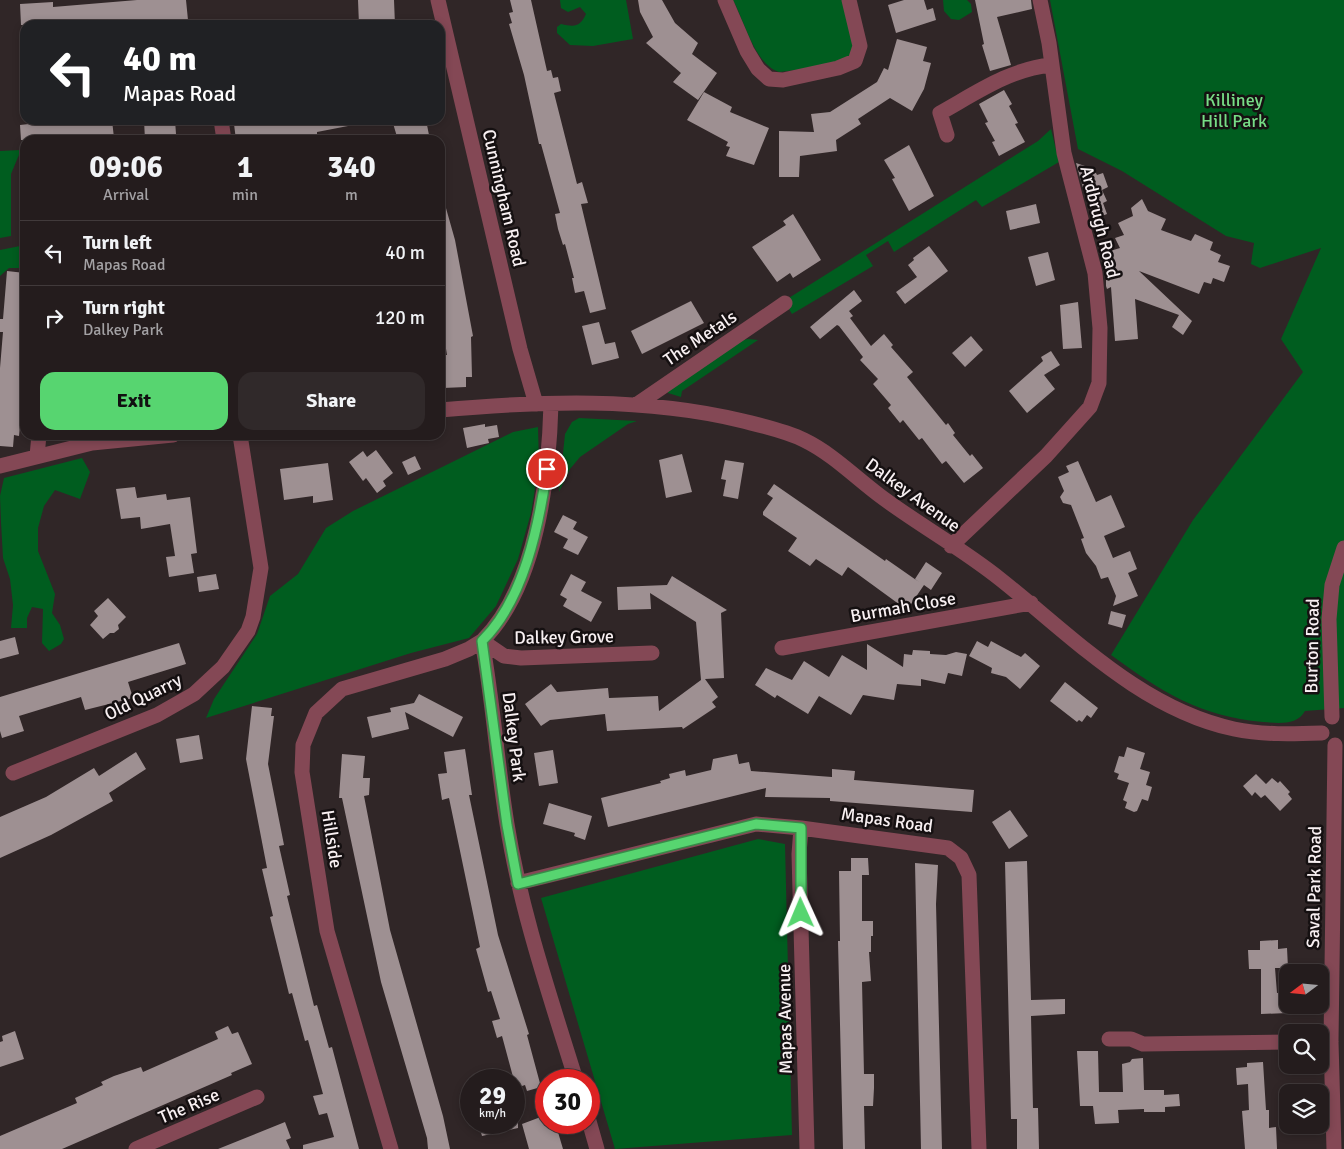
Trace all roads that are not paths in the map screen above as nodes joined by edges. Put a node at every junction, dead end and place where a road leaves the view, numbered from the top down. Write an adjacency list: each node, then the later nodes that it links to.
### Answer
1 (438, 0): 5 (street, Cunningham Road)
2 (725, 0): 3 (street)
3 (850, 0)
4 (1040, 0): 7 (street, Ardbrugh Road)
5 (443, 20)
6 (445, 30): 10 (street, Cunningham Road)
7 (1051, 65): 8 (street); 18 (street, Ardbrugh Road)
8 (947, 134)
9 (785, 303): 11 (street, The Metals)
10 (544, 404): 11 (street, Dalkey Avenue); 12 (street, Dalkey Avenue); 21 (street)
11 (636, 405): 18 (street, Dalkey Avenue)
12 (445, 410)
13 (39, 440): 16 (street)
14 (128, 440): 16 (street)
15 (241, 440): 27 (street, Old Quarry)
16 (37, 456): 17 (street)
17 (0, 466)
18 (951, 546): 20 (street, Dalkey Avenue)
19 (1344, 548): 24 (street, Burton Road)
20 (1031, 603): 22 (street, Burmah Close); 25 (street, Dalkey Avenue)
21 (482, 641): 23 (street, Dalkey Grove); 29 (street, Dalkey Park); 38 (street, Hillside)
22 (782, 648)
23 (652, 654)
24 (1338, 718): 25 (street)
25 (1322, 733): 26 (street)
26 (1340, 744): 30 (street, Saval Park Road)
27 (13, 773)
28 (801, 828): 29 (street, Mapas Road); 40 (street, Mapas Avenue); 41 (street, Mapas Road)
29 (518, 884): 33 (street, Dalkey Park)
30 (1326, 1024)
31 (1109, 1039): 32 (street)
32 (1279, 1042)
33 (573, 1069)
34 (1328, 1074): 42 (street, Saval Park Road)
35 (257, 1097): 37 (street, The Rise)
36 (593, 1134): 39 (street)
37 (136, 1149)
38 (391, 1149)
39 (598, 1149)
40 (807, 1149)
41 (979, 1149)
42 (1334, 1149)

